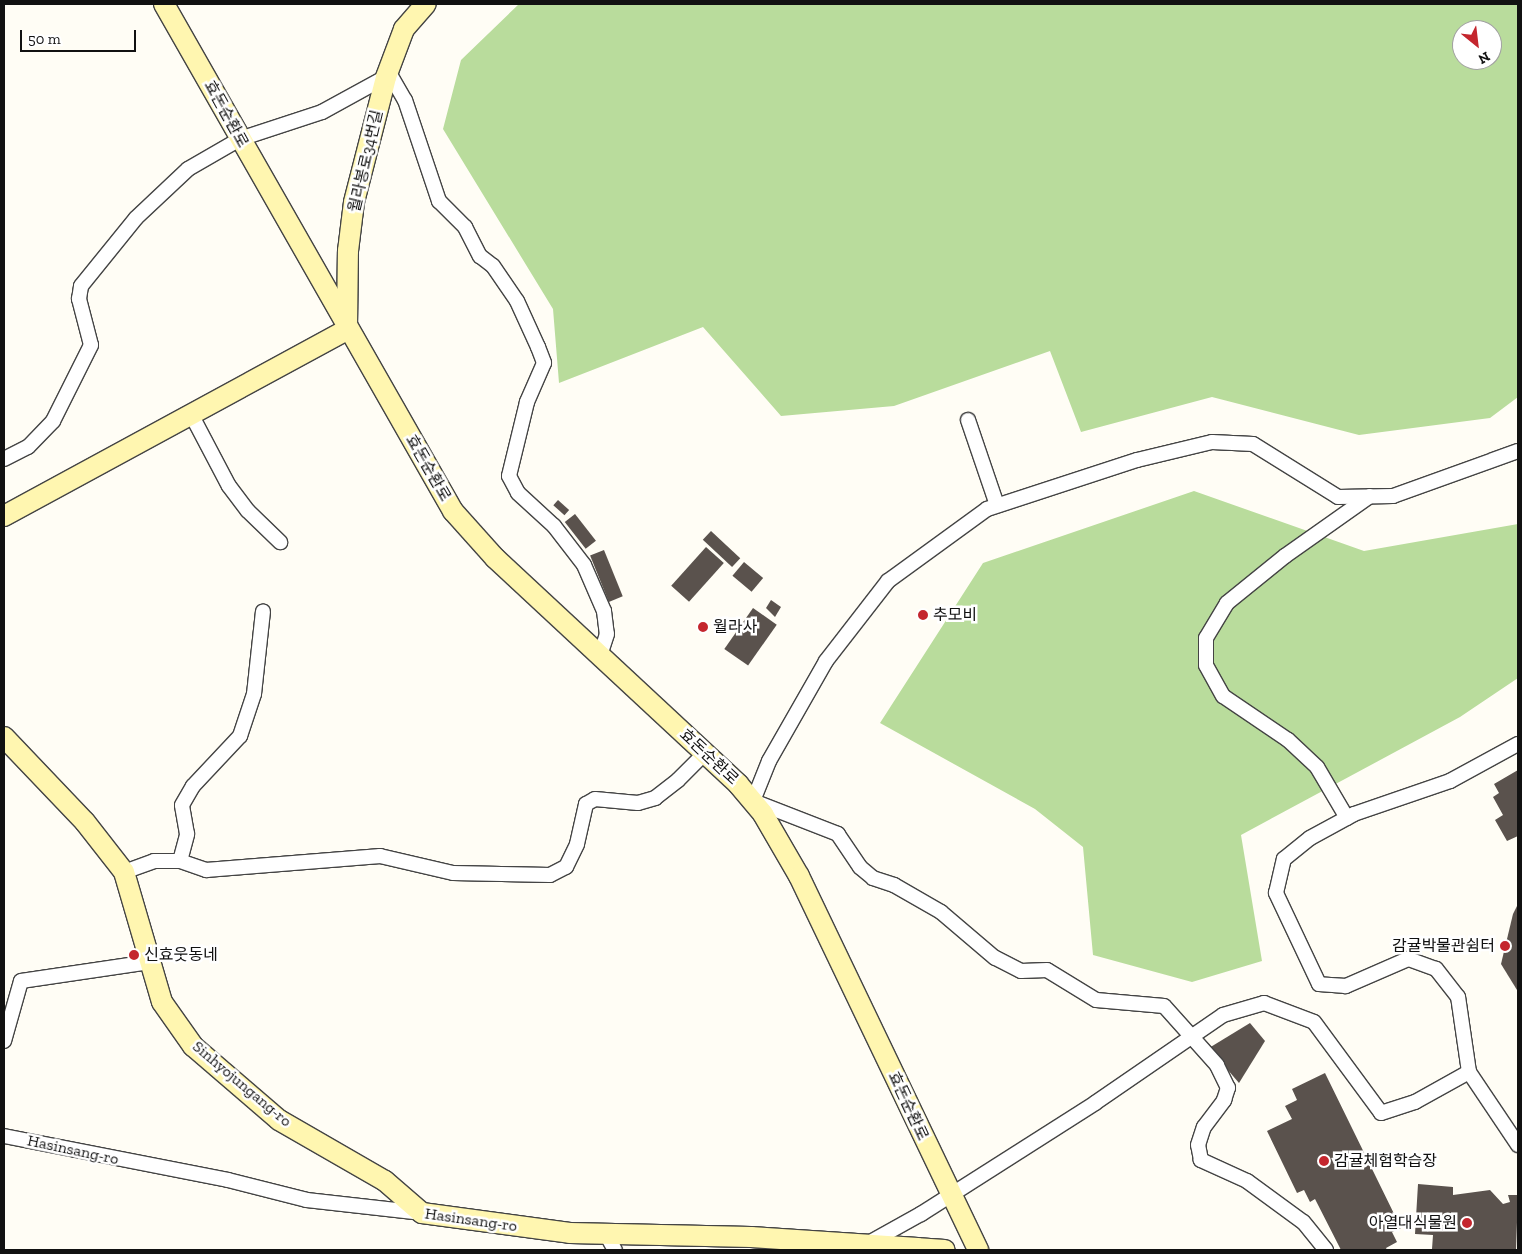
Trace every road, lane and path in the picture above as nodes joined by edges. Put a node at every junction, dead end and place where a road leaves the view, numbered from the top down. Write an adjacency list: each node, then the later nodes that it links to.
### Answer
1 (164, 4): 4 (street, 효돈순환로)
2 (426, 4): 3 (street, 월라봉로34번길)
3 (387, 74): 4 (street); 5 (street, 월라봉로34번길); 15 (street)
4 (240, 139): 5 (street, 효돈순환로); 9 (street)
5 (347, 330): 6 (street); 15 (street, 효돈순환로)
6 (191, 414): 12 (street); 13 (street)
7 (968, 420): 11 (street)
8 (1518, 451): 10 (street)
9 (4, 459)
10 (1370, 496): 11 (street); 20 (street)
11 (997, 505): 19 (street)
12 (5, 511)
13 (280, 542)
14 (263, 611): 21 (street)
15 (600, 655): 18 (street, 효돈순환로)
16 (4, 737): 22 (street, Sinhyojungang-ro)
17 (1518, 744): 20 (street)
18 (705, 753): 19 (street, 효돈순환로); 21 (street)
19 (753, 801): 24 (street); 29 (street, 효돈순환로)
20 (1347, 818): 26 (street)
21 (180, 861): 22 (street)
22 (124, 872): 23 (street, Sinhyojungang-ro)
23 (150, 962): 25 (street); 30 (street, Sinhyojungang-ro)
24 (1191, 1037): 26 (street); 29 (street); 35 (street)
25 (4, 1041)
26 (1469, 1072): 28 (street)
27 (4, 1136): 30 (street, Hasinsang-ro)
28 (1518, 1145)
29 (950, 1195): 32 (street); 34 (street, 효돈순환로)
30 (422, 1213): 31 (street, Hasinsang-ro)
31 (610, 1242): 32 (street, Hasinsang-ro)
32 (866, 1244): 33 (street, Hasinsang-ro)
33 (945, 1250)
34 (978, 1250)
35 (1326, 1250)

